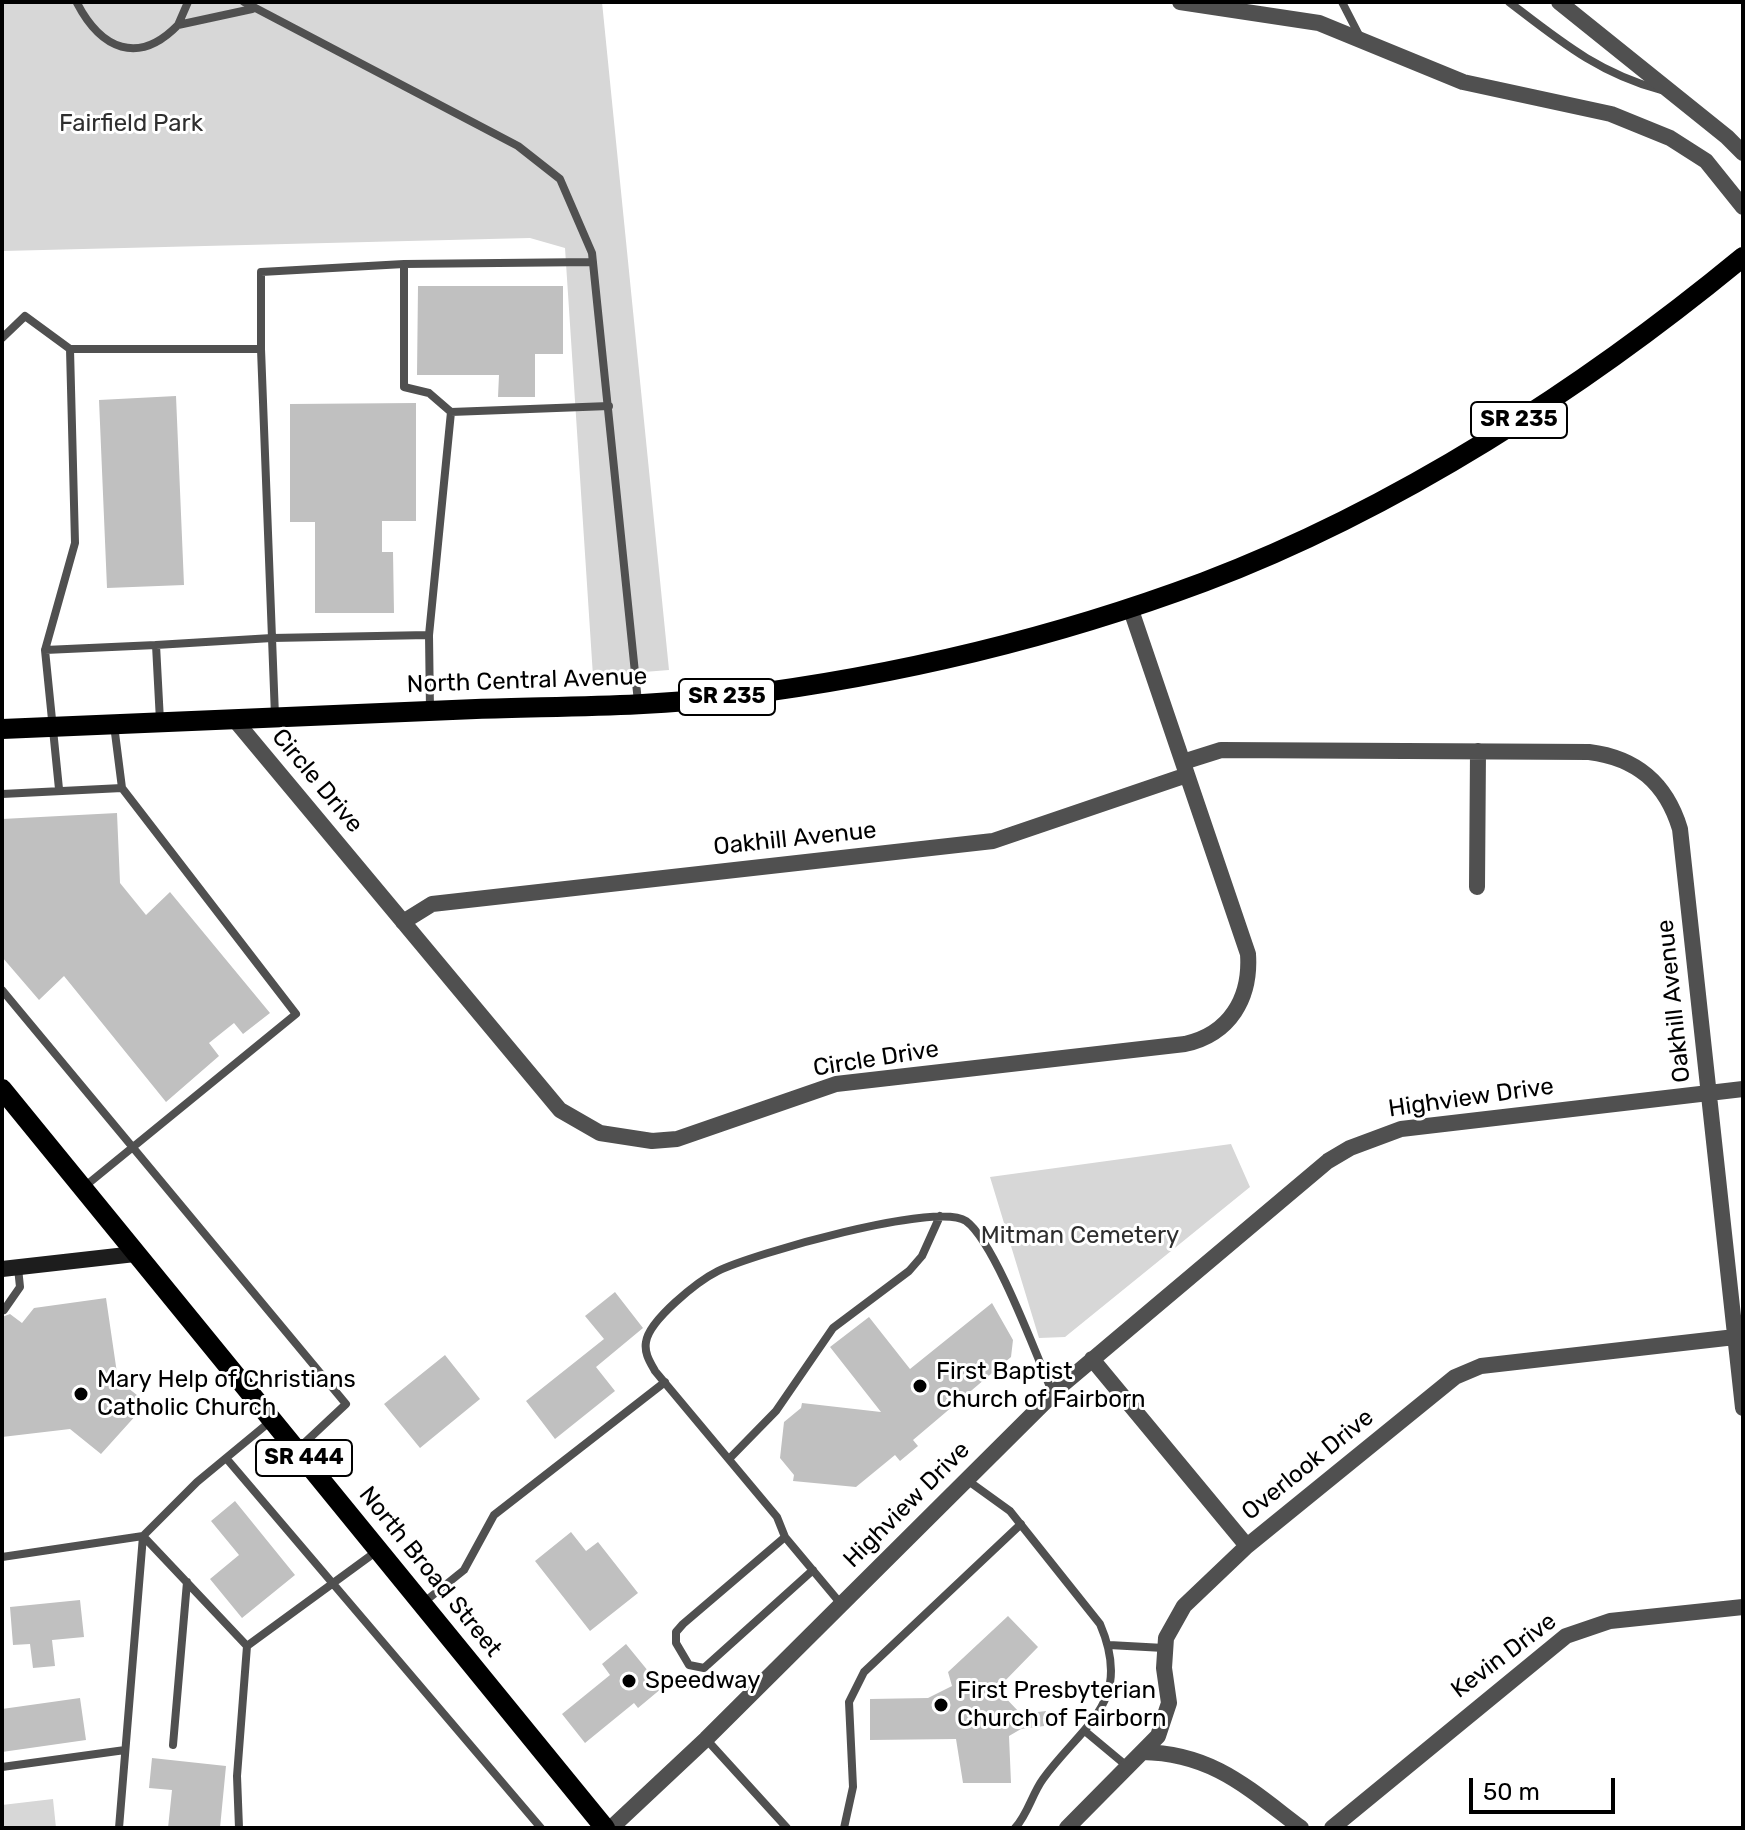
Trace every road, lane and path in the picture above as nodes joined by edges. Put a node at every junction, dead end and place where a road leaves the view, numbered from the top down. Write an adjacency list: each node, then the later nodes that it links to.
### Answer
1 (78, 2): 9 (lane)
2 (188, 2): 9 (lane)
3 (244, 2): 8 (lane)
4 (1180, 2): 10 (street)
5 (1342, 2): 10 (lane)
6 (1509, 2): 11 (lane)
7 (1559, 2): 11 (street)
8 (252, 9): 9 (lane); 15 (lane)
9 (178, 25)
10 (1363, 41): 13 (street)
11 (1670, 92): 12 (street)
12 (1743, 153)
13 (1743, 207)
14 (1743, 257): 22 (main road, North Central Avenue / SR 235)
15 (593, 262): 16 (lane); 20 (lane)
16 (404, 264): 19 (lane); 21 (lane)
17 (2, 338): 18 (lane)
18 (70, 349): 19 (lane); 26 (lane)
19 (261, 349): 24 (lane)
20 (609, 406): 21 (lane); 27 (lane)
21 (451, 412): 23 (lane)
22 (1130, 607): 27 (main road, North Central Avenue / SR 235); 36 (street, Circle Drive)
23 (429, 635): 24 (lane); 28 (lane)
24 (272, 638): 25 (lane); 29 (lane)
25 (156, 645): 26 (lane); 31 (lane)
26 (45, 650): 33 (lane)
27 (638, 703): 28 (main road, North Central Avenue / SR 235)
28 (430, 711): 29 (main road, North Central Avenue / SR 235)
29 (275, 717): 30 (main road, North Central Avenue / SR 235)
30 (234, 719): 31 (main road, North Central Avenue / SR 235); 41 (street, Circle Drive)
31 (161, 722): 32 (main road, North Central Avenue / SR 235)
32 (114, 724): 33 (main road, North Central Avenue / SR 235); 37 (lane)
33 (51, 727): 34 (main road, North Central Avenue / SR 235); 38 (lane)
34 (2, 729)
35 (1478, 751): 36 (street, Oakhill Avenue); 40 (street); 46 (street, Oakhill Avenue)
36 (1185, 768): 41 (street, Oakhill Avenue); 41 (street, Circle Drive)
37 (122, 788): 38 (lane); 47 (lane)
38 (59, 789): 39 (lane)
39 (2, 794)
40 (1477, 887)
41 (403, 922)
42 (2, 990): 43 (lane)
43 (6, 1003): 47 (lane)
44 (2, 1089): 48 (main road, North Broad Street / SR 444)
45 (1743, 1089): 46 (street, Highview Drive)
46 (1708, 1093): 53 (street, Oakhill Avenue); 54 (street, Highview Drive)
47 (134, 1146): 48 (lane); 59 (lane)
48 (82, 1189): 50 (main road, North Broad Street / SR 444)
49 (940, 1216): 55 (lane); 56 (lane); 61 (lane)
50 (135, 1254): 51 (main road); 58 (main road, North Broad Street / SR 444)
51 (10, 1268): 52 (lane)
52 (4, 1310)
53 (1735, 1337): 57 (street, Oakhill Avenue); 66 (street, Overlook Drive)
54 (1092, 1359): 56 (street, Highview Drive); 66 (street)
55 (665, 1382): 61 (lane); 72 (lane)
56 (1053, 1394): 62 (street, Highview Drive)
57 (1743, 1408)
58 (272, 1420): 59 (main road, North Broad Street / SR 444); 60 (lane)
59 (297, 1450): 67 (main road, North Broad Street / SR 444)
60 (226, 1458): 64 (lane); 71 (lane)
61 (729, 1459): 65 (lane)
62 (966, 1480): 63 (lane); 73 (street, Highview Drive)
63 (1021, 1524): 75 (lane); 90 (lane)
64 (143, 1536): 68 (lane); 70 (lane); 81 (lane)
65 (785, 1537): 69 (lane); 69 (lane)
66 (1247, 1546): 77 (street, Overlook Drive)
67 (379, 1550): 71 (lane); 72 (main road, North Broad Street / SR 444)
68 (2, 1557)
69 (813, 1570): 73 (lane)
70 (187, 1582): 76 (lane); 80 (lane)
71 (335, 1583): 76 (lane); 87 (lane)
72 (423, 1603): 88 (main road, North Broad Street / SR 444)
73 (841, 1604): 79 (street, Highview Drive)
74 (1743, 1607): 94 (street, Kevin Drive)
75 (1109, 1645): 77 (lane); 78 (lane)
76 (247, 1646): 86 (lane)
77 (1164, 1648): 82 (street, Overlook Drive)
78 (1086, 1732): 84 (lane); 91 (lane)
79 (706, 1739): 88 (street, Highview Drive); 89 (lane)
80 (173, 1745)
81 (125, 1750): 83 (lane); 85 (lane)
82 (1142, 1752): 84 (street, Overlook Drive); 93 (street)
83 (2, 1767)
84 (1128, 1767): 92 (street, Overlook Drive)
85 (119, 1828)
86 (239, 1828)
87 (541, 1828)
88 (608, 1828)
89 (787, 1828)
90 (844, 1828)
91 (1016, 1828)
92 (1067, 1828)
93 (1301, 1828)
94 (1332, 1828)

